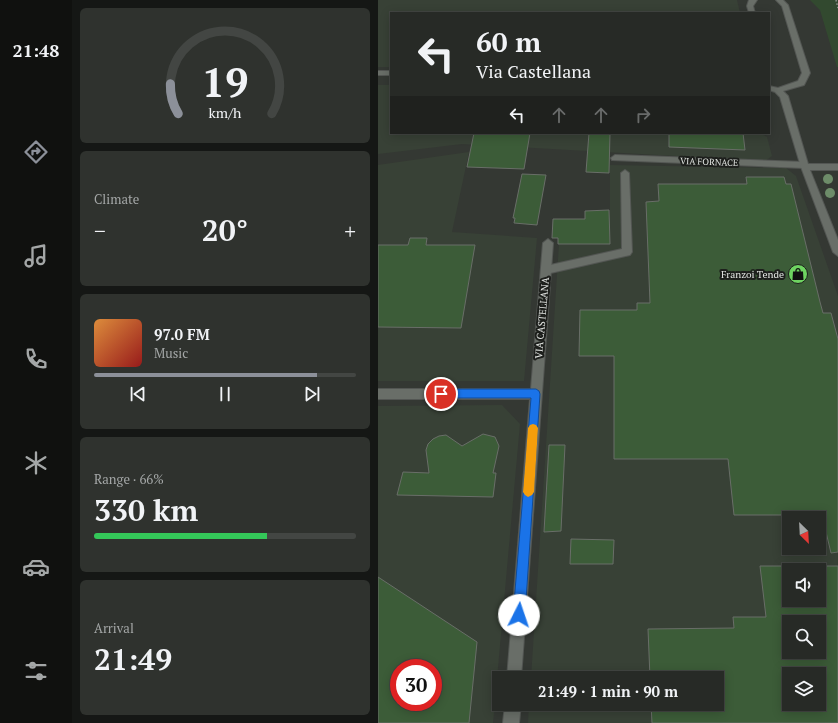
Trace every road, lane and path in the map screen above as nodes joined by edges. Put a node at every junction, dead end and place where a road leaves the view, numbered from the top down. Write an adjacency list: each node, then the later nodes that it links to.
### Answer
1 (753, 0): 5 (street)
2 (779, 0): 8 (street)
3 (836, 0): 4 (path)
4 (838, 8)
5 (752, 12)
6 (378, 73): 7 (street)
7 (390, 73)
8 (773, 89): 10 (street)
9 (615, 158): 10 (street, VIA FORNACE)
10 (804, 166): 11 (street, VIA FORNACE); 14 (street)
11 (838, 167)
12 (625, 173): 15 (street)
13 (548, 243): 15 (street, VIA CASTELLANA)
14 (838, 252)
15 (546, 270): 17 (street, VIA CASTELLANA)
16 (378, 394): 17 (street)
17 (536, 394): 18 (street, VIA CASTELLANA)
18 (515, 671)
19 (512, 711): 20 (street)
20 (511, 723)

